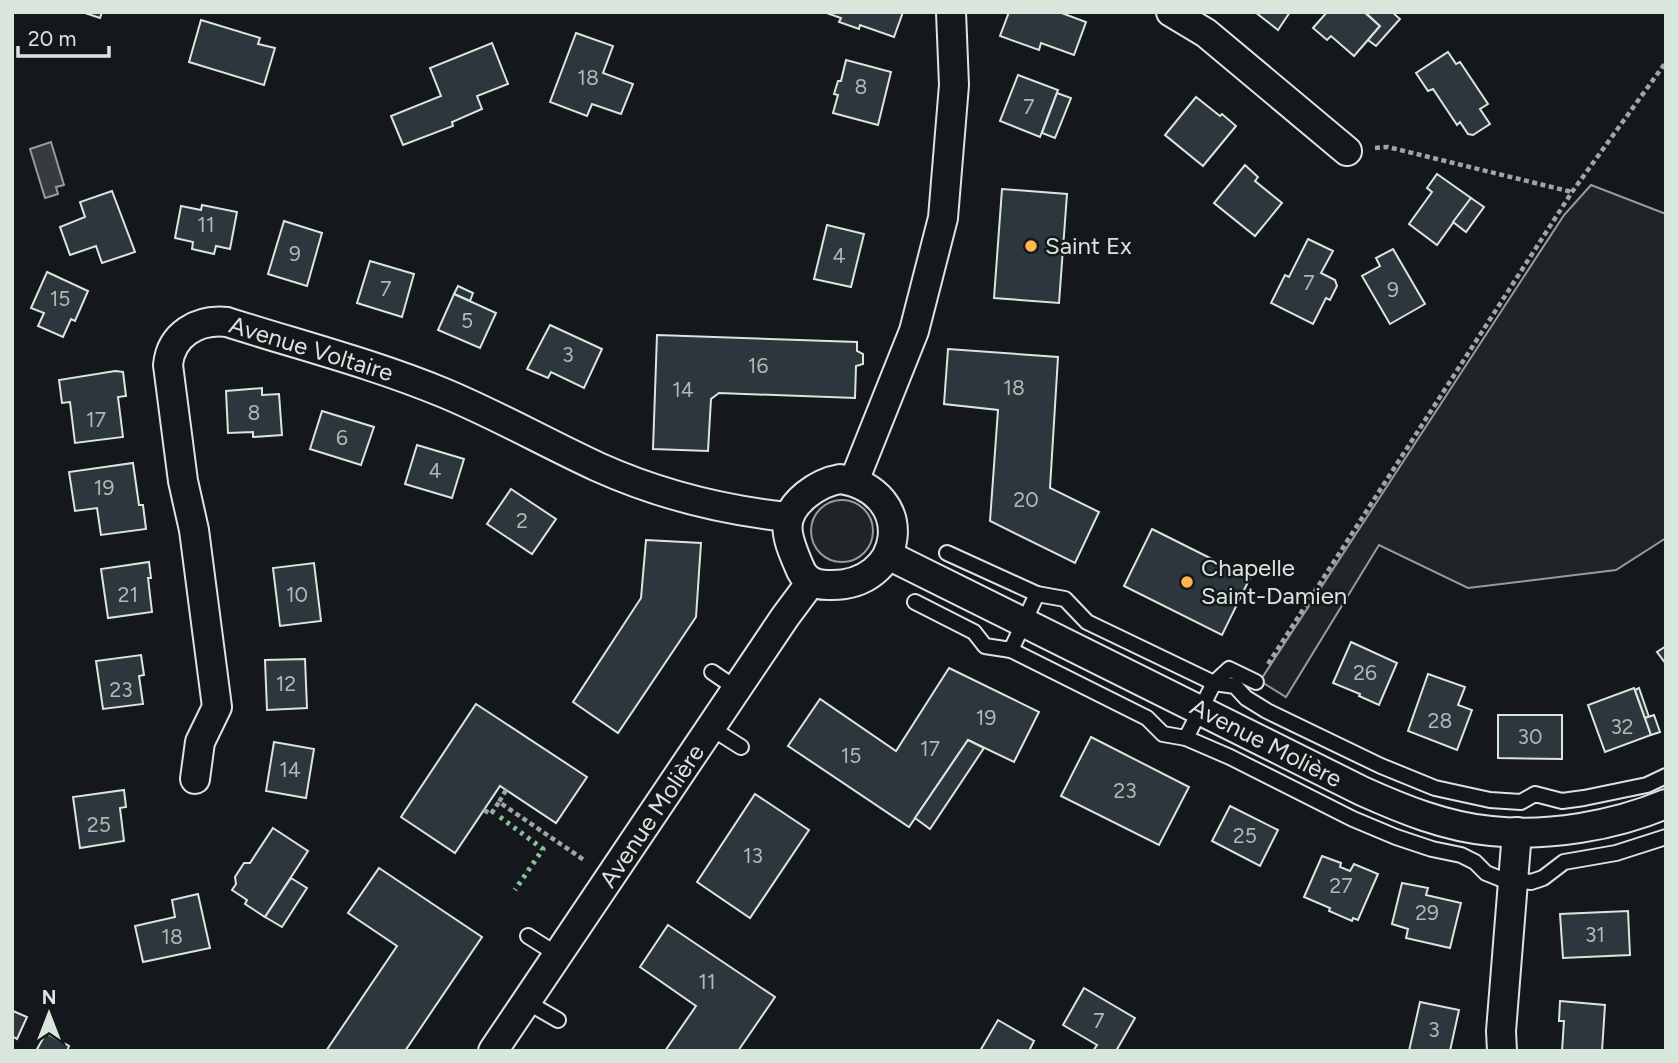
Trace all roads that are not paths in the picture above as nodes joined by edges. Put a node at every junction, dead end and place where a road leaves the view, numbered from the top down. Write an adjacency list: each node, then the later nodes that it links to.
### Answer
1 (951, 12): 4 (street)
2 (1171, 12): 3 (street)
3 (1347, 151)
4 (854, 481): 5 (street); 7 (street)
5 (787, 517): 8 (street); 22 (street, Avenue Voltaire)
6 (947, 553): 9 (lane)
7 (888, 555): 8 (street); 11 (street, Avenue Molière)
8 (811, 582): 16 (street, Avenue Molière)
9 (1037, 594): 11 (lane); 15 (lane)
10 (915, 602): 12 (lane)
11 (1023, 622): 12 (lane); 17 (street, Avenue Molière)
12 (1011, 650): 19 (lane)
13 (712, 672): 16 (lane)
14 (1256, 682): 15 (lane)
15 (1214, 683): 17 (lane); 24 (lane)
16 (737, 689): 18 (street, Avenue Molière)
17 (1200, 710): 19 (lane); 24 (street, Avenue Molière)
18 (711, 728): 20 (lane); 28 (street, Avenue Molière)
19 (1186, 738): 26 (lane)
20 (741, 747)
21 (1666, 776): 24 (lane)
22 (195, 779)
23 (1666, 803): 24 (street, Avenue Molière)
24 (1519, 817): 26 (street)
25 (1666, 837): 26 (lane)
26 (1514, 881): 32 (street)
27 (528, 936): 28 (lane)
28 (558, 955): 29 (street, Avenue Molière)
29 (527, 1002): 30 (lane); 31 (street, Avenue Molière)
30 (558, 1020)
31 (494, 1051)
32 (1502, 1051)

